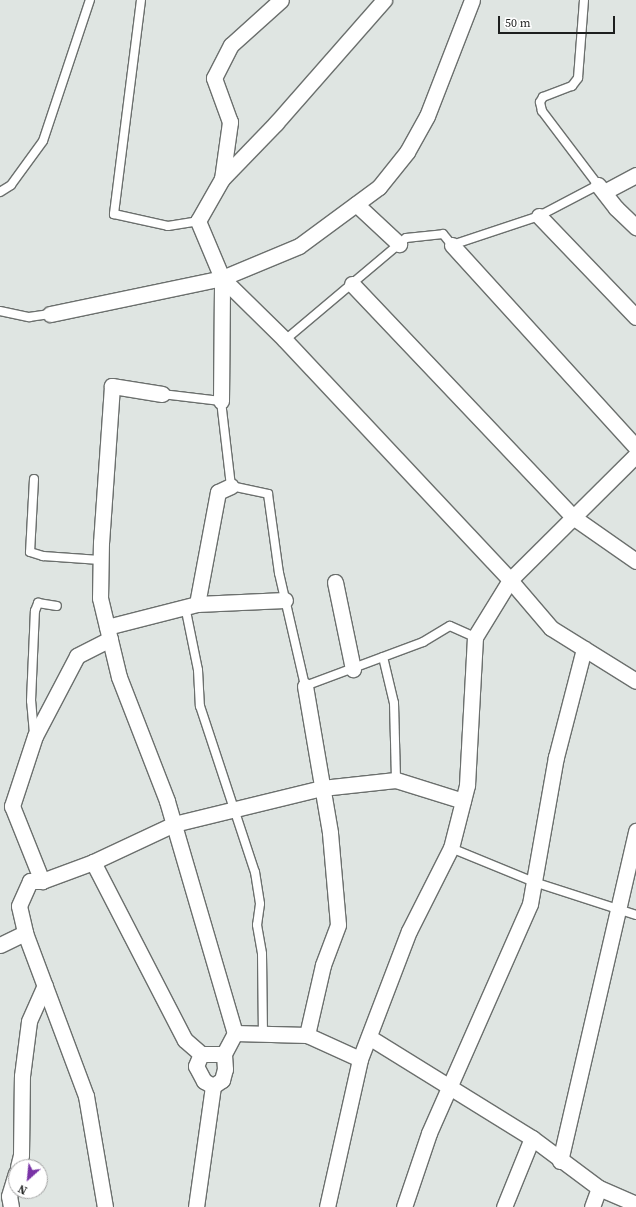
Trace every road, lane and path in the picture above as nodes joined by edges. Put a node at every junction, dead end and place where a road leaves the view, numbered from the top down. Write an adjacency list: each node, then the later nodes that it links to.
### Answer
1 (90, 0): 10 (lane)
2 (141, 0): 13 (lane)
3 (281, 0): 8 (street)
4 (384, 0): 8 (street)
5 (472, 0): 11 (street)
6 (584, 0): 9 (lane)
7 (636, 176): 9 (street)
8 (222, 179): 13 (street)
9 (601, 188): 12 (lane); 14 (street)
10 (0, 192)
11 (356, 204): 15 (street); 17 (street)
12 (539, 216): 16 (lane); 21 (street)
13 (198, 221): 17 (street)
14 (636, 227)
15 (399, 244): 16 (lane); 18 (lane)
16 (452, 245): 25 (street)
17 (222, 278): 20 (street); 22 (street); 24 (street)
18 (352, 284): 22 (lane); 29 (street)
19 (0, 311): 20 (lane)
20 (50, 314)
21 (636, 317)
22 (285, 340): 32 (street)
23 (162, 394): 24 (lane); 30 (street)
24 (221, 401): 28 (lane)
25 (636, 447)
26 (636, 454): 29 (street)
27 (34, 479): 30 (lane)
28 (231, 486): 34 (lane); 35 (street)
29 (573, 517): 31 (street); 32 (street)
30 (100, 560): 37 (street)
31 (636, 561)
32 (510, 580): 38 (street); 39 (street)
33 (335, 582): 41 (street)
34 (285, 600): 35 (street); 43 (lane)
35 (191, 605): 37 (street); 48 (lane)
36 (57, 606): 44 (lane)
37 (109, 633): 44 (street); 49 (street)
38 (475, 637): 40 (lane); 47 (street)
39 (584, 649): 42 (street); 54 (street)
40 (383, 657): 41 (lane); 45 (lane)
41 (353, 669): 43 (lane)
42 (636, 682)
43 (305, 686): 46 (street)
44 (35, 736): 53 (street)
45 (396, 780): 46 (street); 47 (street)
46 (322, 788): 48 (street); 62 (street)
47 (463, 801): 51 (street)
48 (234, 810): 49 (street); 61 (lane)
49 (174, 824): 52 (street); 60 (street)
50 (636, 831): 55 (street)
51 (451, 848): 54 (lane); 63 (street)
52 (93, 862): 53 (street); 64 (street)
53 (42, 882): 57 (street)
54 (534, 882): 55 (lane); 67 (street)
55 (619, 909): 56 (lane); 71 (street)
56 (636, 915)
57 (25, 933): 58 (street); 59 (street)
58 (0, 946)
59 (44, 985): 70 (street); 74 (street)
60 (235, 1033): 61 (street); 65 (street)
61 (264, 1034): 62 (street)
62 (307, 1035): 66 (street)
63 (369, 1037): 66 (street); 67 (street)
64 (201, 1054): 65 (street); 68 (street)
65 (224, 1054): 68 (street)
66 (360, 1059): 76 (street)
67 (450, 1085): 69 (street); 77 (street)
68 (213, 1086): 75 (street)
69 (532, 1138): 71 (street); 78 (street)
70 (20, 1159)
71 (560, 1161): 72 (street)
72 (599, 1188): 73 (street); 79 (street)
73 (636, 1204)
74 (105, 1207)
75 (196, 1207)
76 (327, 1207)
77 (404, 1207)
78 (504, 1207)
79 (592, 1207)

